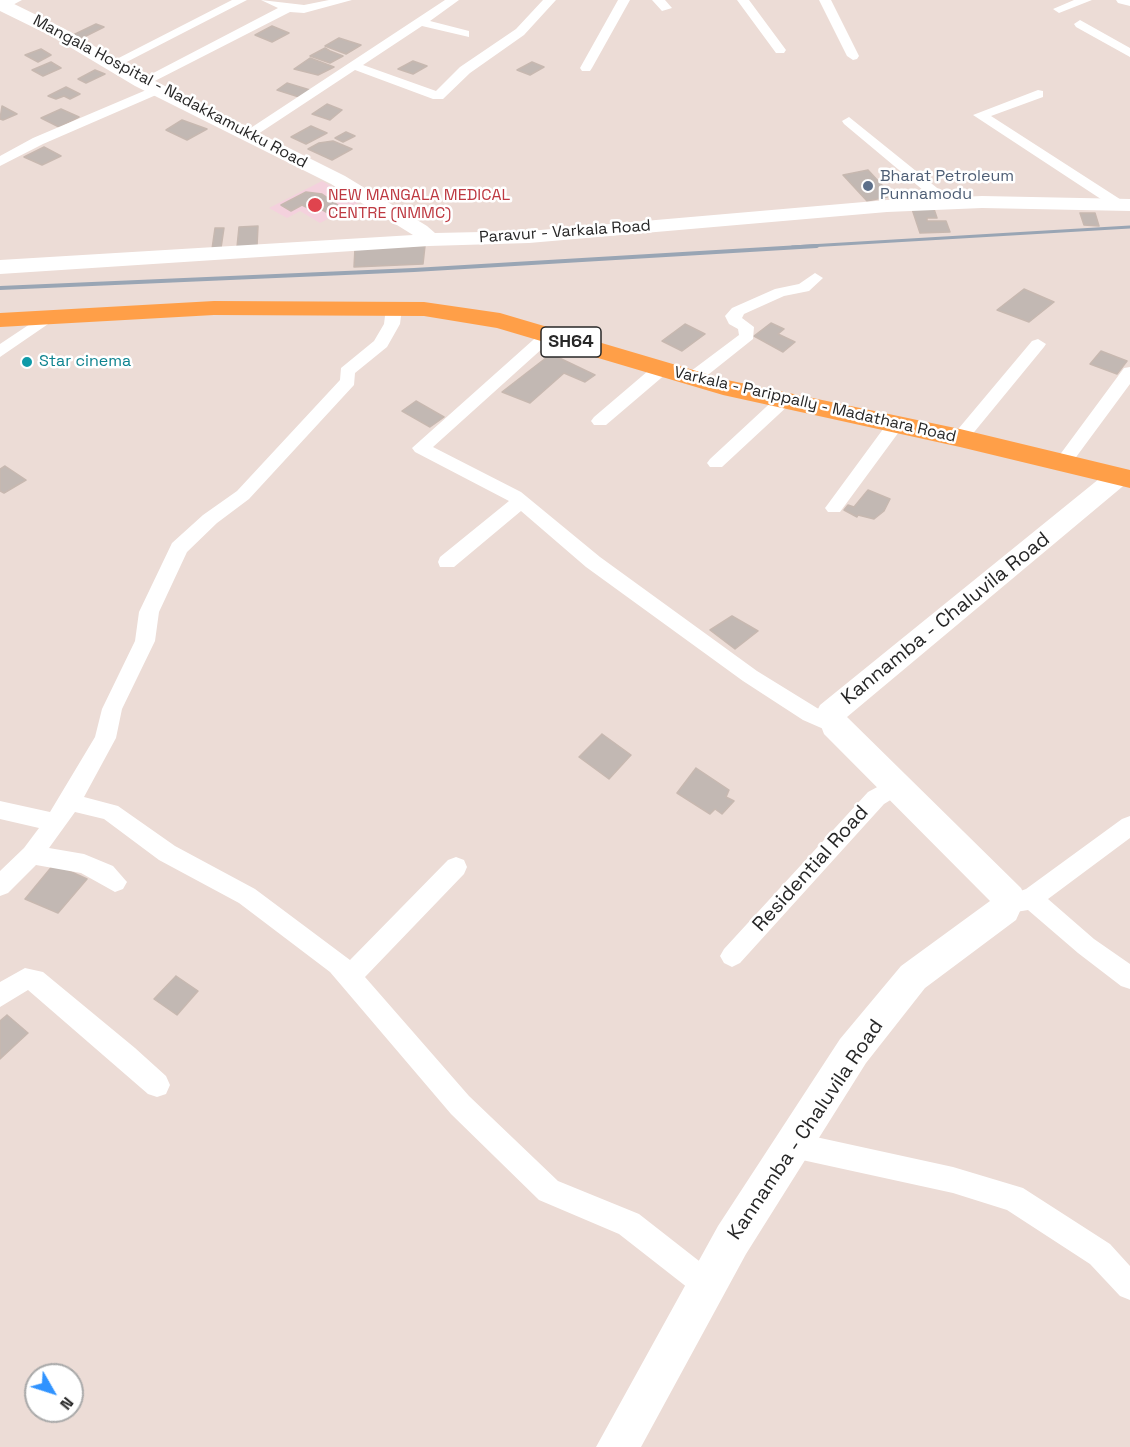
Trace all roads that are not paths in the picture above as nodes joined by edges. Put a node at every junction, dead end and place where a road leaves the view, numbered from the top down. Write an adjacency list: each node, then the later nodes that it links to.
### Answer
1 (241, 0): 21 (street)
2 (267, 0): 13 (street)
3 (346, 0): 13 (street)
4 (453, 0): 15 (street)
5 (550, 0): 22 (street)
6 (624, 0): 23 (street)
7 (742, 0): 18 (street)
8 (825, 0): 20 (street)
9 (1086, 0): 14 (street)
10 (1122, 0): 11 (street)
11 (1130, 2)
12 (6, 3): 21 (main road, Mangala Hospital - Nadakkamukku Road)
13 (288, 8): 24 (street)
14 (1059, 9)
15 (421, 22): 17 (street); 22 (street)
16 (1080, 24): 19 (street)
17 (465, 34)
18 (780, 50)
19 (1130, 53)
20 (853, 56)
21 (111, 64): 24 (main road, Mangala Hospital - Nadakkamukku Road)
22 (355, 66): 27 (street)
23 (585, 68)
24 (150, 85): 27 (main road, Mangala Hospital - Nadakkamukku Road); 28 (street)
25 (1038, 94): 30 (street)
26 (849, 121): 29 (street)
27 (248, 135): 31 (main road, Mangala Hospital - Nadakkamukku Road)
28 (0, 162)
29 (947, 203): 30 (main road, Paravur - Varkala Road); 31 (main road, Paravur - Varkala Road)
30 (1125, 205)
31 (429, 240): 32 (main road, Paravur - Varkala Road)
32 (0, 267)
33 (815, 278): 42 (street)
34 (394, 308): 35 (main road, Varkala - Parippally - Madathara Road / SH64); 37 (main road, Varkala - Parippally - Madathara Road / SH64); 55 (street)
35 (48, 317): 36 (main road, Varkala - Parippally - Madathara Road / SH64); 39 (street)
36 (0, 320)
37 (548, 335): 40 (main road, Varkala - Parippally - Madathara Road / SH64); 50 (street)
38 (1038, 344): 46 (street)
39 (0, 352)
40 (661, 369): 42 (main road, Varkala - Parippally - Madathara Road / SH64); 44 (street)
41 (1130, 372): 48 (street)
42 (693, 378): 43 (main road, Varkala - Parippally - Madathara Road / SH64)
43 (785, 399): 45 (main road, Varkala - Parippally - Madathara Road / SH64); 47 (street)
44 (600, 421)
45 (895, 425): 46 (main road, Varkala - Parippally - Madathara Road / SH64); 51 (street)
46 (960, 438): 48 (main road, Varkala - Parippally - Madathara Road / SH64)
47 (716, 463)
48 (1062, 464): 49 (main road, Varkala - Parippally - Madathara Road / SH64)
49 (1124, 477): 53 (main road, Kannamba - Chaluvila Road)
50 (521, 501): 52 (street); 53 (street)
51 (834, 508)
52 (447, 562)
53 (835, 726): 54 (main road, Kannamba - Chaluvila Road)
54 (894, 787): 63 (main road, Kannamba - Chaluvila Road); 64 (street, Residential Road)
55 (70, 802): 57 (street); 65 (street)
56 (0, 810): 57 (street)
57 (54, 822): 59 (street)
58 (1130, 825): 63 (street)
59 (32, 855): 61 (street); 62 (street)
60 (456, 867): 65 (street)
61 (114, 882)
62 (0, 886)
63 (1020, 898): 66 (street); 69 (main road, Kannamba - Chaluvila Road)
64 (732, 956)
65 (349, 978): 70 (street)
66 (1130, 978)
67 (0, 996): 68 (street)
68 (157, 1085)
69 (793, 1145): 70 (main road, Kannamba - Chaluvila Road); 71 (street)
70 (707, 1285): 72 (main road, Kannamba - Chaluvila Road)
71 (1130, 1286)
72 (618, 1447)

